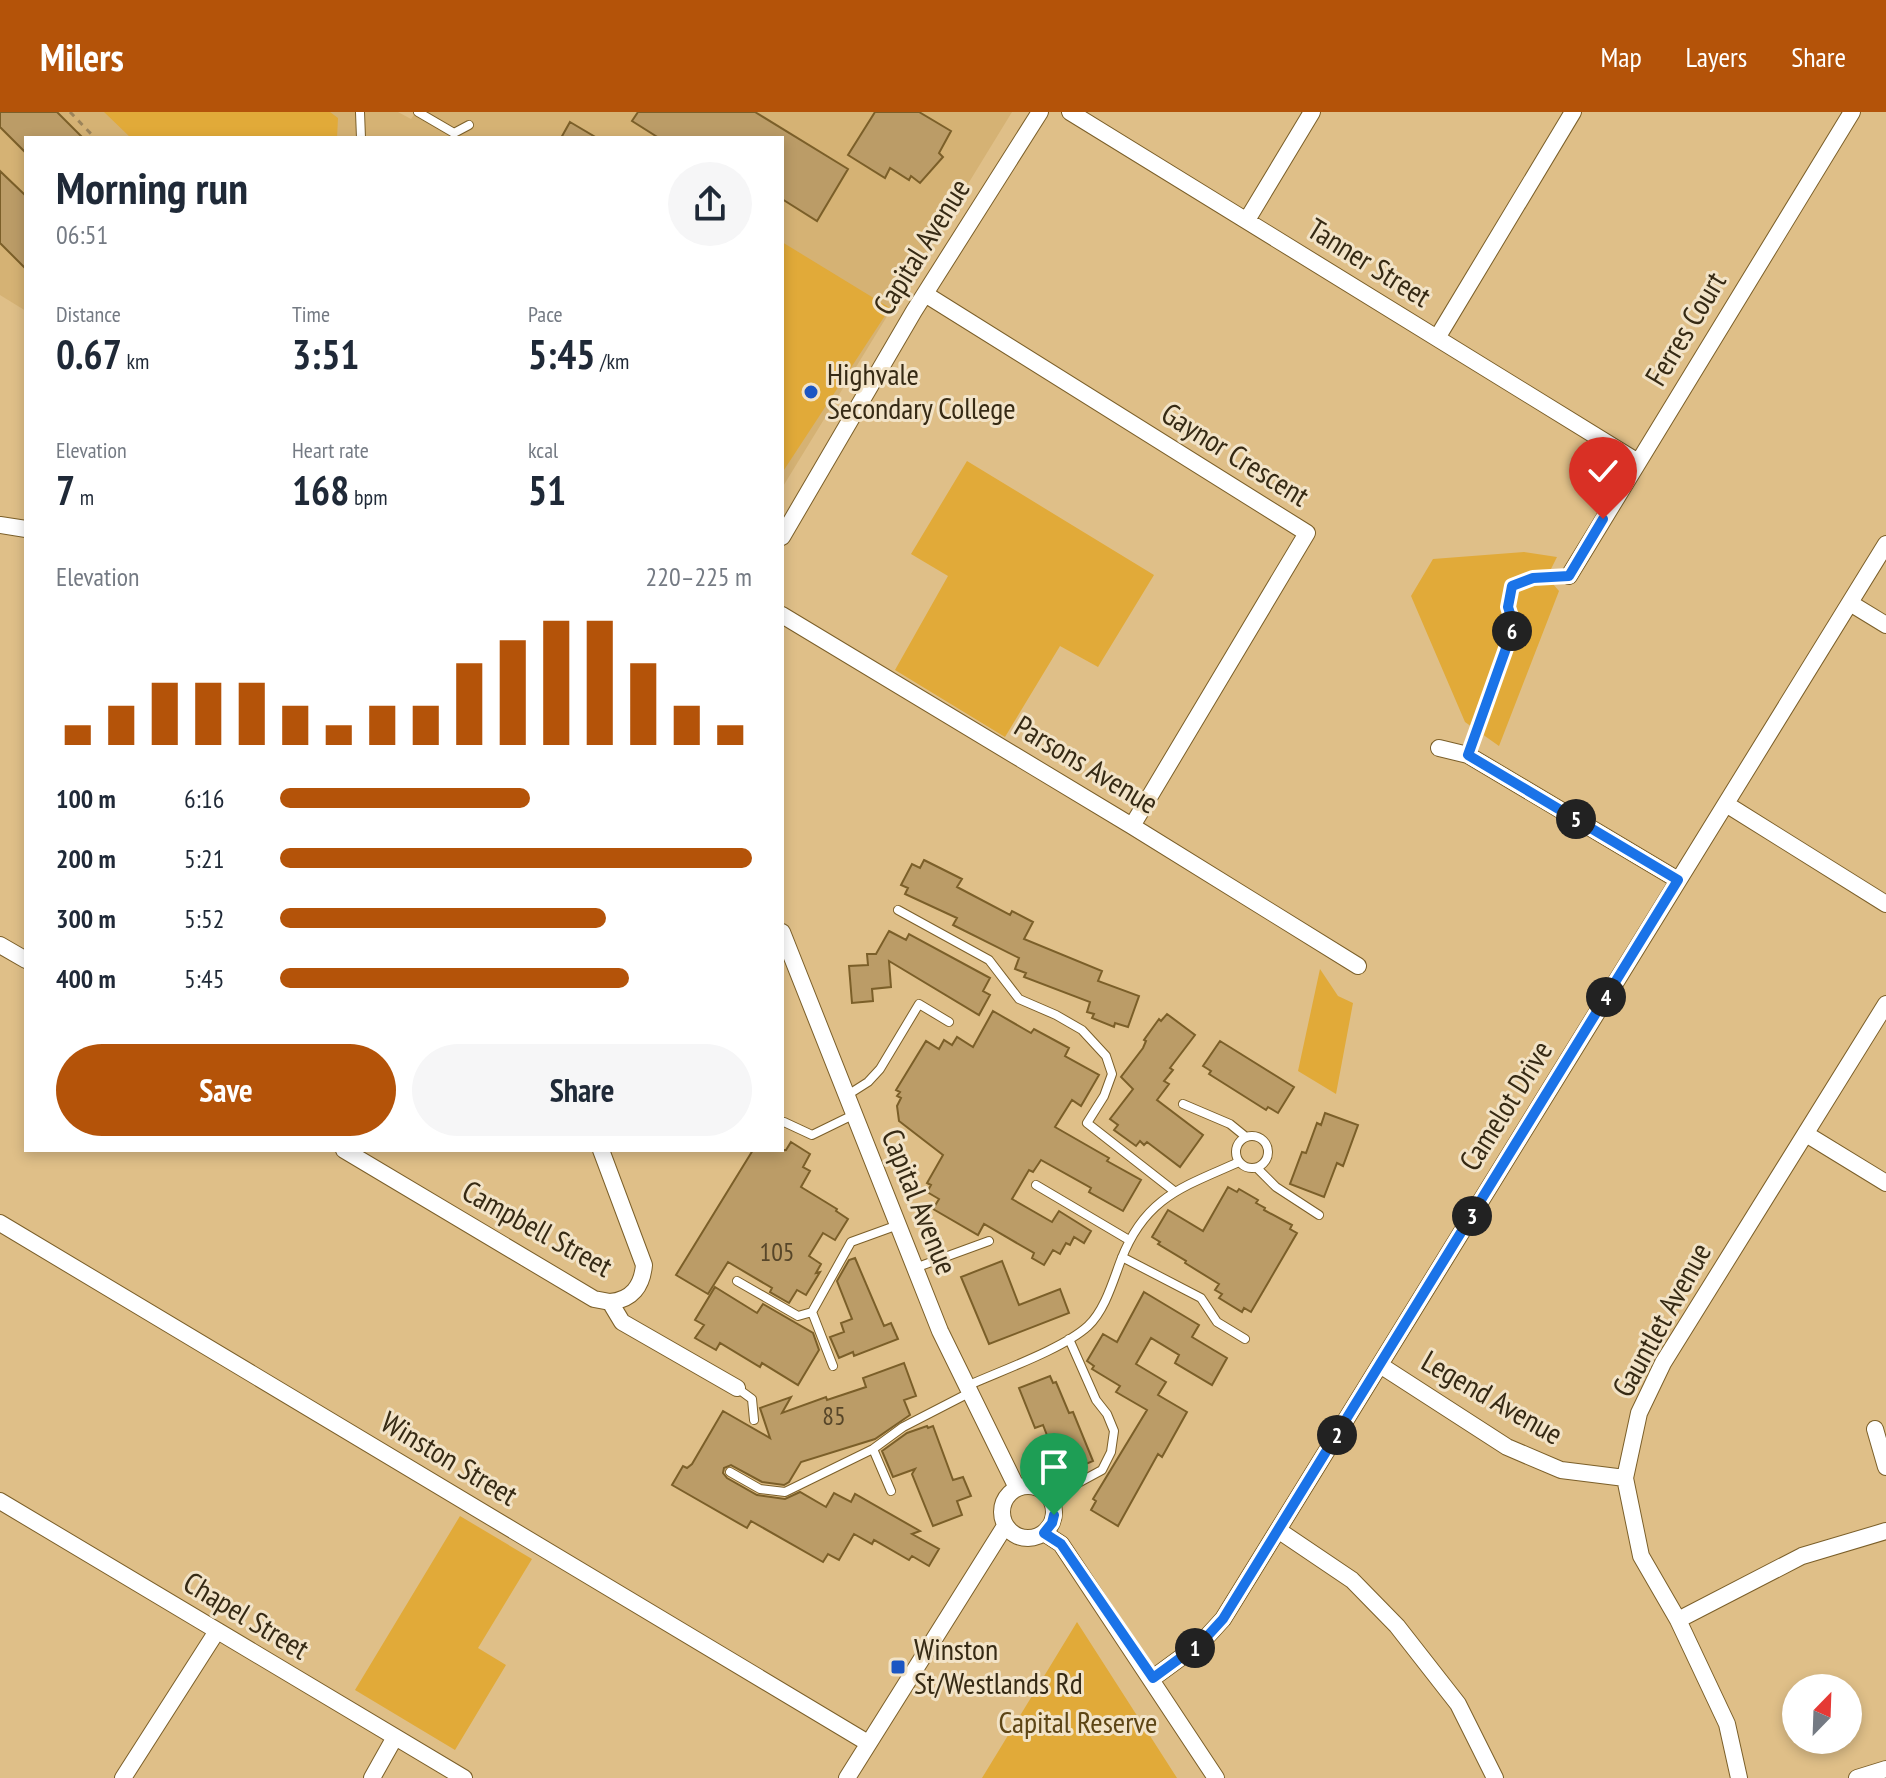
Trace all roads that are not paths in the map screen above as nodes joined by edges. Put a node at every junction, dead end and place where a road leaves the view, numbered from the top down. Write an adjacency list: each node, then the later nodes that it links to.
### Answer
1 (360, 112): 9 (lane)
2 (418, 112): 8 (lane)
3 (1040, 112): 11 (street, Capital Avenue)
4 (1070, 112): 10 (street, Tanner Street)
5 (1312, 112): 10 (street)
6 (1573, 112): 12 (street)
7 (1852, 112): 13 (street, Ferres Court)
8 (469, 125)
9 (361, 136)
10 (1247, 220): 12 (street, Tanner Street)
11 (925, 294): 16 (street, Capital Avenue); 24 (street, Gaynor Crescent)
12 (1437, 338): 13 (street, Tanner Street)
13 (1638, 462): 18 (street, Ferres Court)
14 (0, 525): 15 (street)
15 (24, 529)
16 (784, 534)
17 (1886, 544): 19 (street, Camelot Drive)
18 (1569, 576)
19 (1850, 603): 21 (street); 23 (street, Camelot Drive)
20 (784, 616): 24 (street, Parsons Avenue)
21 (1886, 625)
22 (1439, 748): 25 (street)
23 (1726, 804): 25 (street, Camelot Drive); 26 (street)
24 (1132, 826): 31 (street, Parsons Avenue)
25 (1678, 880): 59 (street, Camelot Drive)
26 (1886, 904)
27 (898, 910): 46 (lane)
28 (784, 937): 34 (street, Capital Avenue)
29 (2, 950): 30 (street)
30 (24, 959)
31 (1358, 966)
32 (1886, 1004): 38 (street, Gauntlet Avenue)
33 (949, 1022): 34 (lane)
34 (846, 1096): 36 (street, Capital Avenue)
35 (1183, 1104): 39 (lane)
36 (853, 1115): 37 (lane); 49 (street, Capital Avenue)
37 (784, 1122)
38 (1806, 1134): 44 (street); 68 (street, Gauntlet Avenue)
39 (1246, 1137): 42 (lane); 43 (lane)
40 (347, 1152): 55 (street, Campbell Street)
41 (602, 1152): 55 (street)
42 (1239, 1162): 43 (lane); 46 (lane)
43 (1257, 1168): 47 (lane)
44 (1886, 1183)
45 (1036, 1185): 50 (lane)
46 (1174, 1191): 50 (lane)
47 (1319, 1215)
48 (0, 1223): 81 (street, Winston Street)
49 (898, 1225): 53 (street, Capital Avenue); 56 (lane)
50 (1129, 1240): 52 (lane)
51 (989, 1241): 53 (lane)
52 (1122, 1257): 57 (lane); 58 (lane)
53 (915, 1268): 62 (street, Capital Avenue)
54 (737, 1281): 56 (lane)
55 (610, 1302): 61 (street, Campbell Street)
56 (812, 1312): 60 (lane)
57 (1069, 1339): 62 (lane); 69 (lane)
58 (1245, 1339)
59 (1380, 1365): 68 (street, Legend Avenue); 74 (street, Camelot Drive)
60 (833, 1366)
61 (737, 1388): 63 (lane)
62 (968, 1390): 65 (lane); 70 (street, Capital Avenue)
63 (754, 1420)
64 (1875, 1429): 66 (street)
65 (873, 1449): 67 (lane); 71 (lane)
66 (1886, 1467)
67 (730, 1472)
68 (1625, 1478): 77 (street, Gauntlet Avenue)
69 (1078, 1483)
70 (1017, 1488): 73 (street); 76 (street)
71 (891, 1491)
72 (0, 1501): 78 (street, Chapel Street)
73 (1005, 1526): 76 (street); 81 (street)
74 (1278, 1530): 79 (street, Camelot Drive); 88 (street)
75 (1886, 1531): 77 (street)
76 (1044, 1533): 79 (street)
77 (1678, 1620): 89 (street, Gauntlet Avenue)
78 (217, 1631): 80 (street, Chapel Street); 83 (street)
79 (1153, 1678): 87 (street)
80 (395, 1737): 84 (street); 85 (street, Chapel Street)
81 (868, 1743): 86 (street)
82 (1886, 1769): 90 (street)
83 (123, 1778)
84 (372, 1778)
85 (464, 1778)
86 (847, 1778)
87 (1216, 1778)
88 (1495, 1778)
89 (1739, 1778)
90 (1857, 1778)

